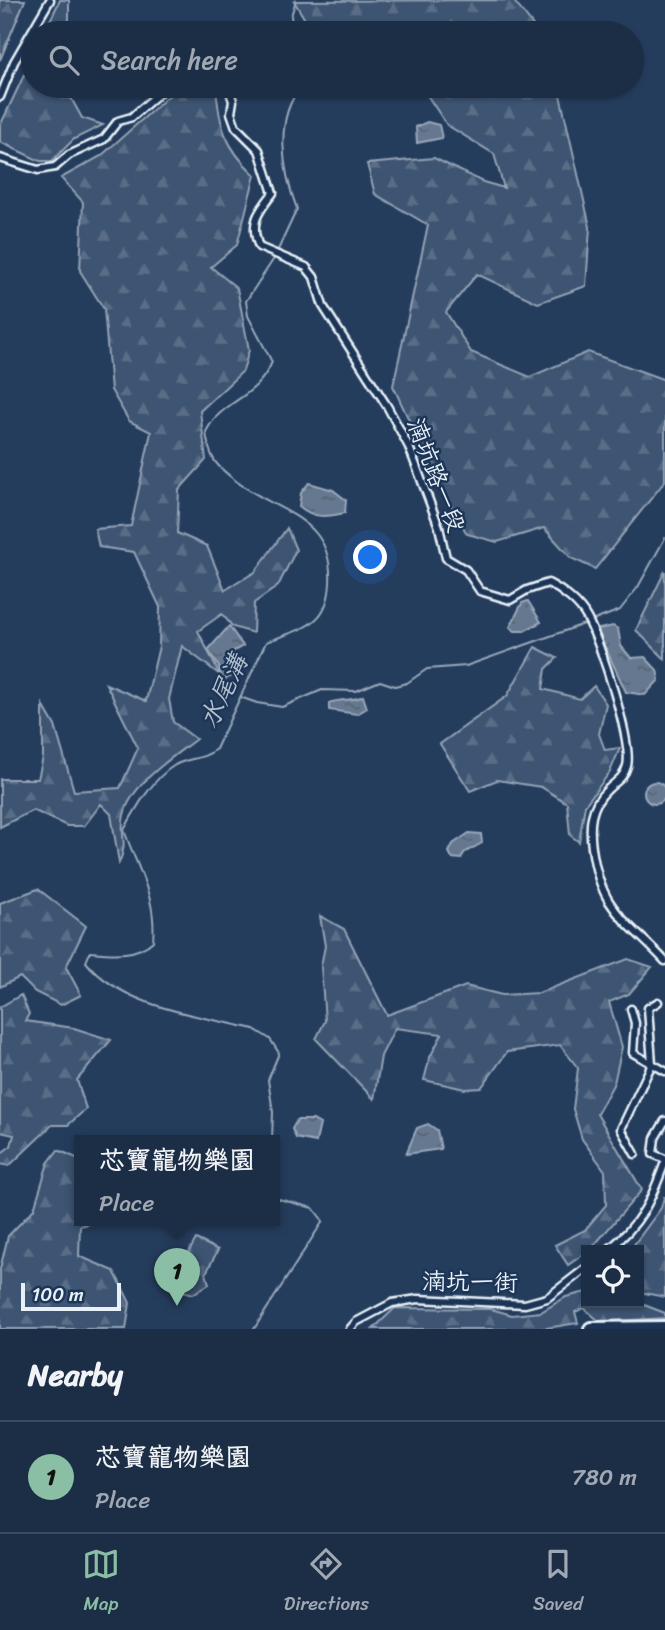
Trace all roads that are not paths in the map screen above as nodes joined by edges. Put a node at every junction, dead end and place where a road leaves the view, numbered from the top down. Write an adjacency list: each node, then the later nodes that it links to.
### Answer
1 (50, 0): 2 (street)
2 (37, 21)
3 (21, 49): 4 (street)
4 (0, 97)
5 (153, 98): 7 (street)
6 (232, 98): 8 (street, 湳坑路一段)
7 (0, 158)
8 (665, 961)
9 (658, 1002): 11 (street)
10 (631, 1009): 11 (street)
11 (652, 1064): 12 (street); 14 (street)
12 (665, 1072)
13 (665, 1121): 15 (street)
14 (635, 1154)
15 (665, 1161): 16 (street)
16 (614, 1245)
17 (581, 1272): 19 (street, 湳坑一街)
18 (665, 1328): 20 (highway)
19 (350, 1329)
20 (591, 1329)

